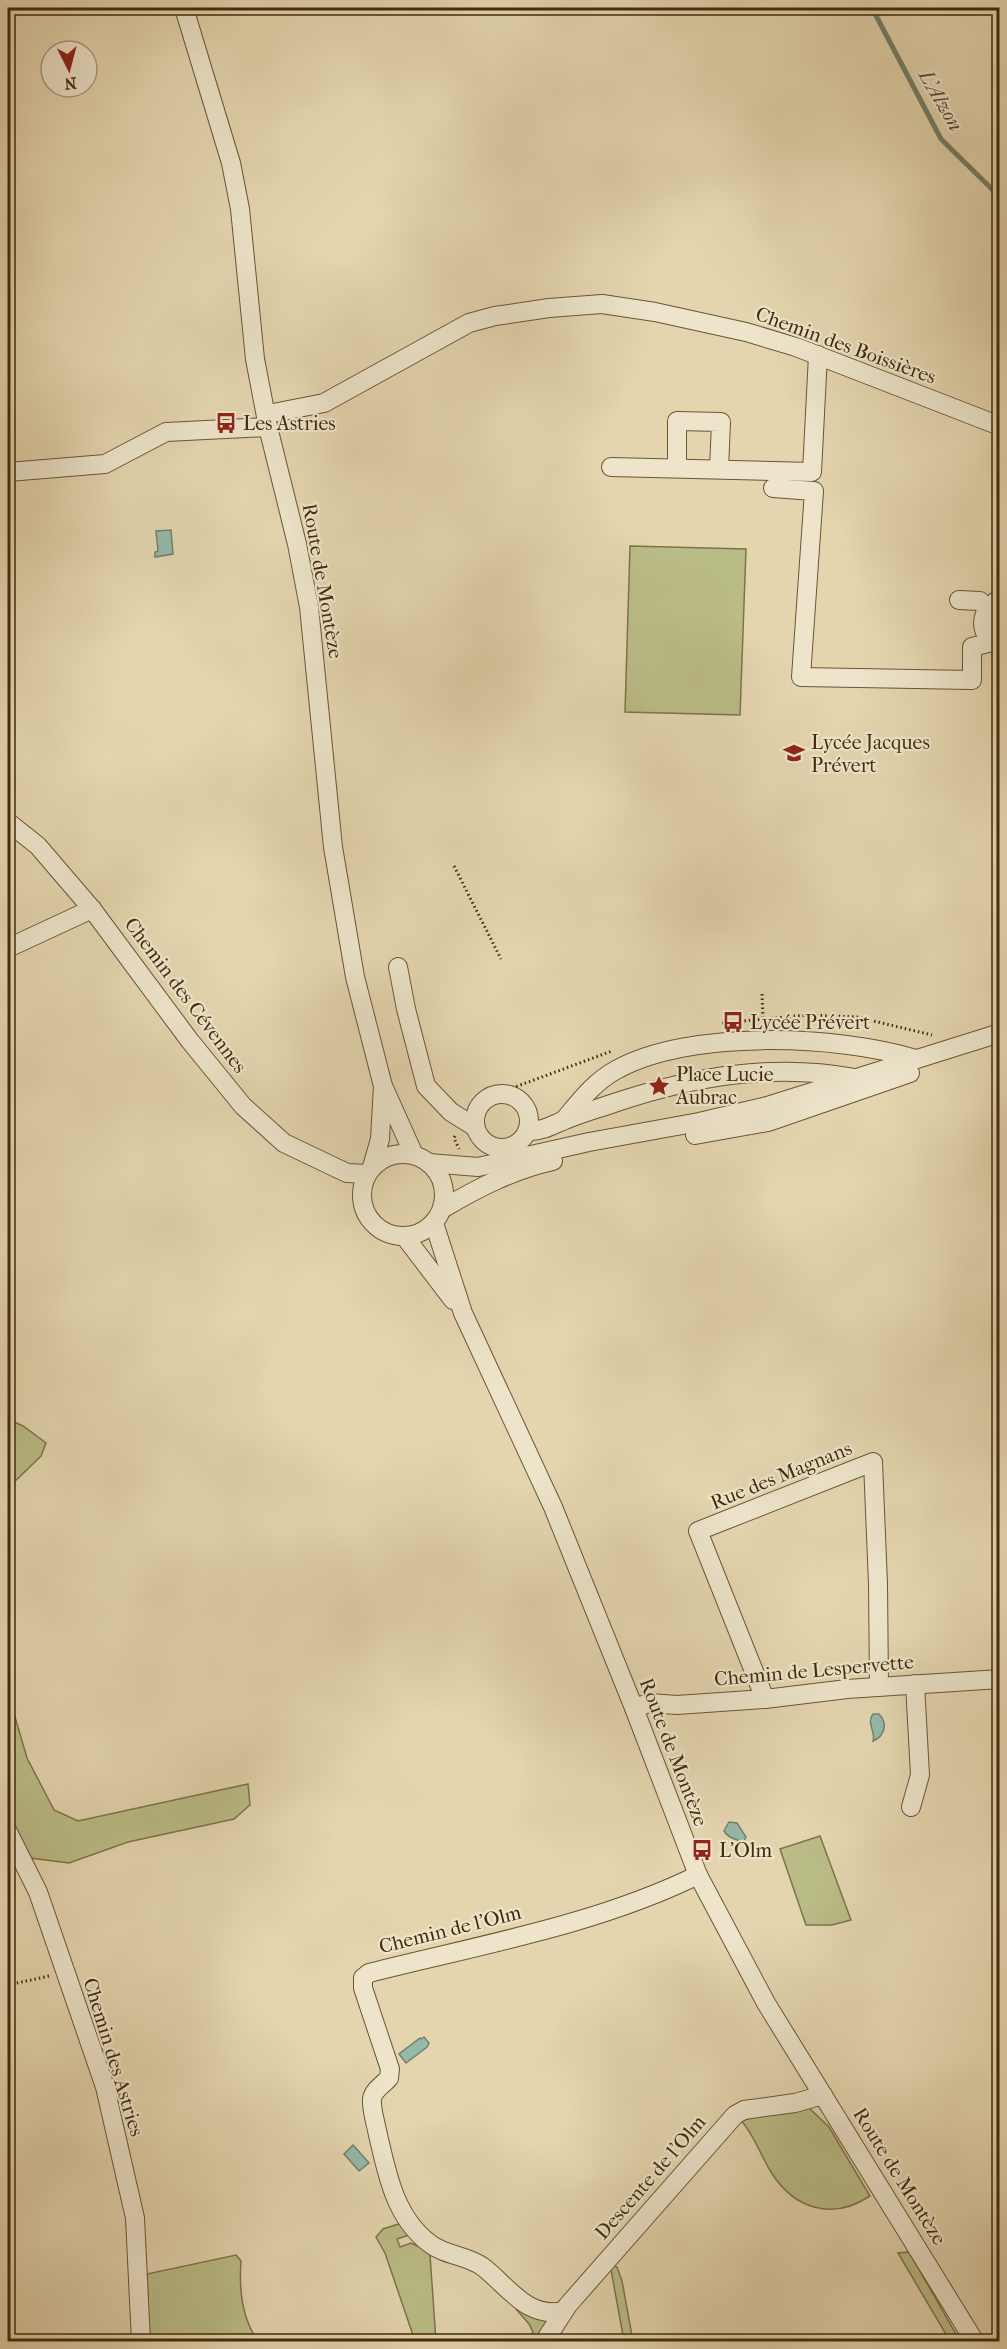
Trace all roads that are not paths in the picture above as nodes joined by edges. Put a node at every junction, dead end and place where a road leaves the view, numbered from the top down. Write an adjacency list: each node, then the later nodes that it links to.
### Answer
1 (184, 8): 3 (street, Route de Montèze)
2 (818, 355): 3 (street, Chemin des Boissières); 4 (street, Chemin des Boissières); 7 (street)
3 (268, 421): 8 (street); 21 (street, Route de Montèze)
4 (999, 426)
5 (611, 467): 6 (street)
6 (677, 468): 7 (street); 7 (street)
7 (719, 469)
8 (8, 472)
9 (773, 488): 12 (street)
10 (958, 600): 11 (street)
11 (993, 604): 12 (street)
12 (996, 644)
13 (8, 822): 14 (street, Chemin des Cévennes)
14 (92, 909): 15 (street); 28 (street, Chemin des Cévennes)
15 (8, 948)
16 (398, 967): 23 (street)
17 (999, 1033): 19 (street)
18 (999, 1046): 29 (street)
19 (916, 1059): 20 (street); 22 (street)
20 (857, 1078): 22 (street); 27 (street)
21 (383, 1086): 26 (street); 28 (street, Route de Montèze)
22 (564, 1120): 24 (street)
23 (475, 1128): 24 (street); 25 (street)
24 (527, 1131): 25 (street)
25 (498, 1147): 27 (street)
26 (421, 1159): 27 (street); 28 (street); 29 (street)
27 (478, 1167)
28 (367, 1177): 30 (street)
29 (438, 1216): 30 (street); 31 (street, Route de Montèze)
30 (405, 1237): 31 (street, Route de Montèze)
31 (464, 1313): 36 (street, Route de Montèze)
32 (999, 1679): 33 (street, Chemin de Lespervette)
33 (915, 1684): 34 (street, Chemin de Lespervette); 37 (street)
34 (879, 1686): 35 (street, Chemin de Lespervette); 35 (street, Rue des Magnans)
35 (765, 1699): 36 (street, Chemin de Lespervette)
36 (634, 1708): 39 (street, Route de Montèze)
37 (911, 1807)
38 (8, 1832): 42 (street, Chemin des Astries)
39 (698, 1875): 40 (street, Route de Montèze); 41 (street, Chemin de l'Olm)
40 (823, 2095): 41 (street, Descente de l'Olm); 44 (street, Route de Montèze)
41 (563, 2311): 43 (street, Descente de l'Olm)
42 (141, 2342)
43 (544, 2342)
44 (975, 2342)

